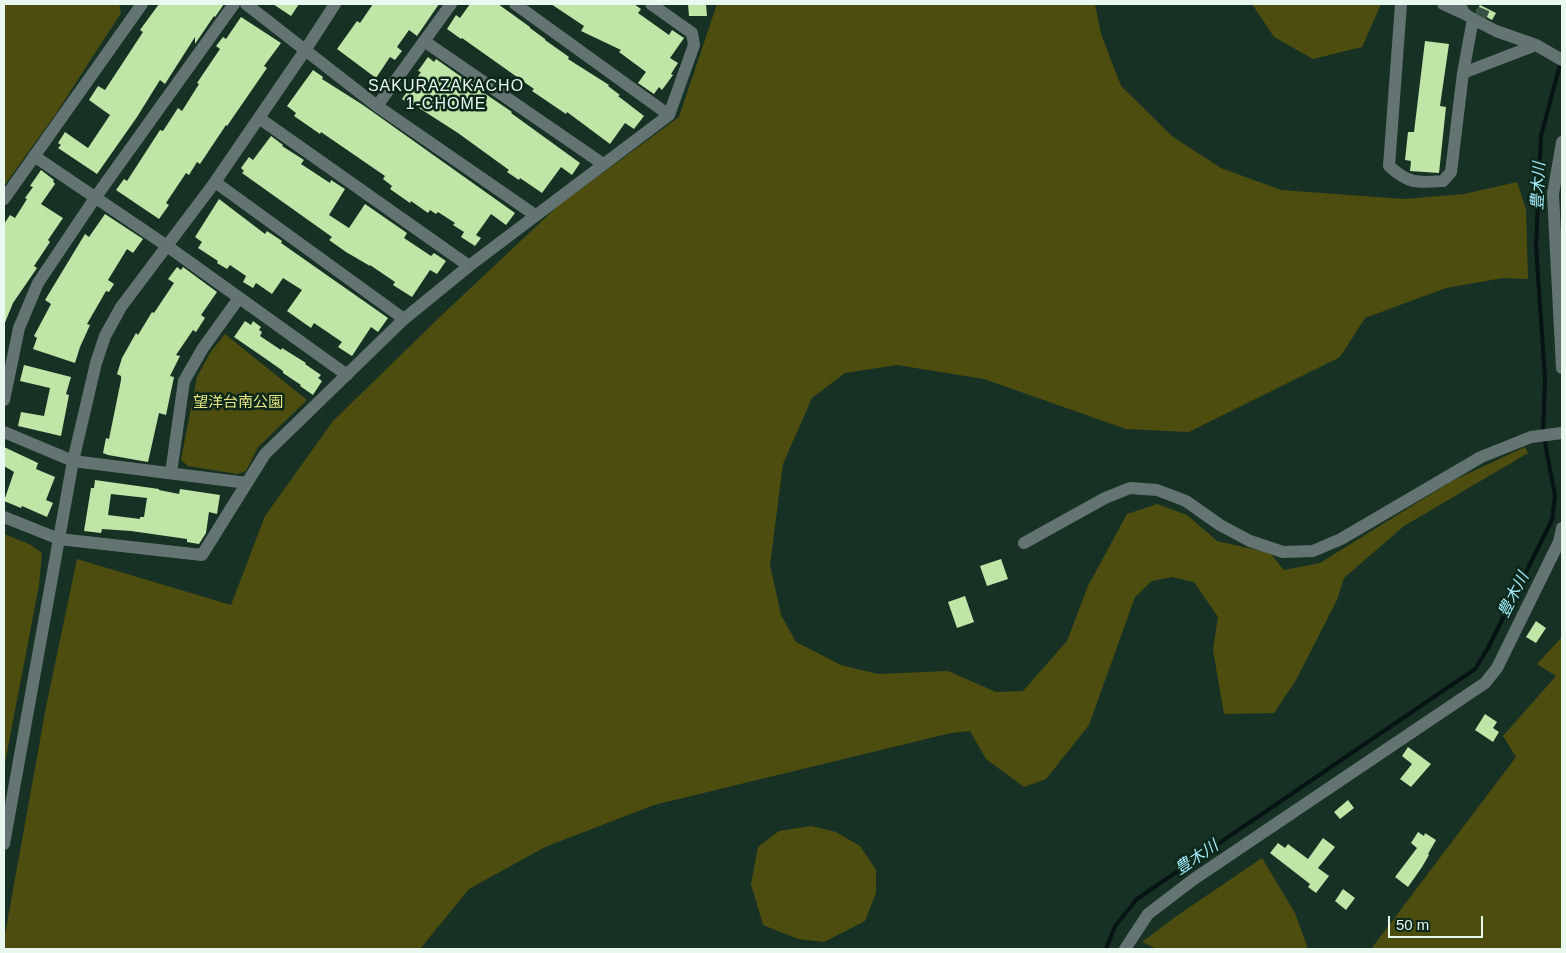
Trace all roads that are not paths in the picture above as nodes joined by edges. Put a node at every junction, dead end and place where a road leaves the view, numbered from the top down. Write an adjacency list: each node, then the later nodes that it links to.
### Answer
1 (142, 4): 21 (street)
2 (234, 4): 24 (street)
3 (246, 4): 14 (street)
4 (335, 4): 14 (street)
5 (451, 4): 12 (street)
6 (515, 4): 18 (street)
7 (651, 4): 18 (street)
8 (1401, 4): 16 (street)
9 (1443, 4): 10 (street)
10 (1468, 10): 13 (street); 16 (street)
11 (1492, 20): 13 (street)
12 (424, 40): 17 (street); 22 (street)
13 (1536, 45): 15 (street); 16 (street)
14 (306, 49): 17 (street); 19 (street)
15 (1559, 59)
16 (1463, 73)
17 (377, 106): 26 (street)
18 (669, 115): 22 (street)
19 (259, 118): 23 (street); 28 (street)
20 (1562, 142): 30 (street)
21 (34, 156): 24 (street); 25 (street)
22 (603, 164): 26 (street)
23 (215, 182): 27 (street); 31 (street)
24 (95, 198): 27 (street); 34 (street)
25 (4, 199)
26 (535, 215): 28 (street)
27 (168, 246): 29 (street); 37 (street)
28 (469, 266): 31 (street)
29 (239, 298): 33 (street); 38 (street)
30 (1561, 316): 32 (street)
31 (404, 319): 33 (street)
32 (1562, 368)
33 (347, 375): 39 (street)
34 (4, 400)
35 (4, 432): 37 (street)
36 (1557, 434): 43 (street)
37 (73, 461): 38 (street); 42 (street)
38 (170, 473): 39 (street)
39 (247, 483): 42 (street)
40 (4, 518): 42 (street)
41 (1562, 528): 45 (street)
42 (59, 539): 44 (street)
43 (1024, 543)
44 (4, 844)
45 (1125, 949)

